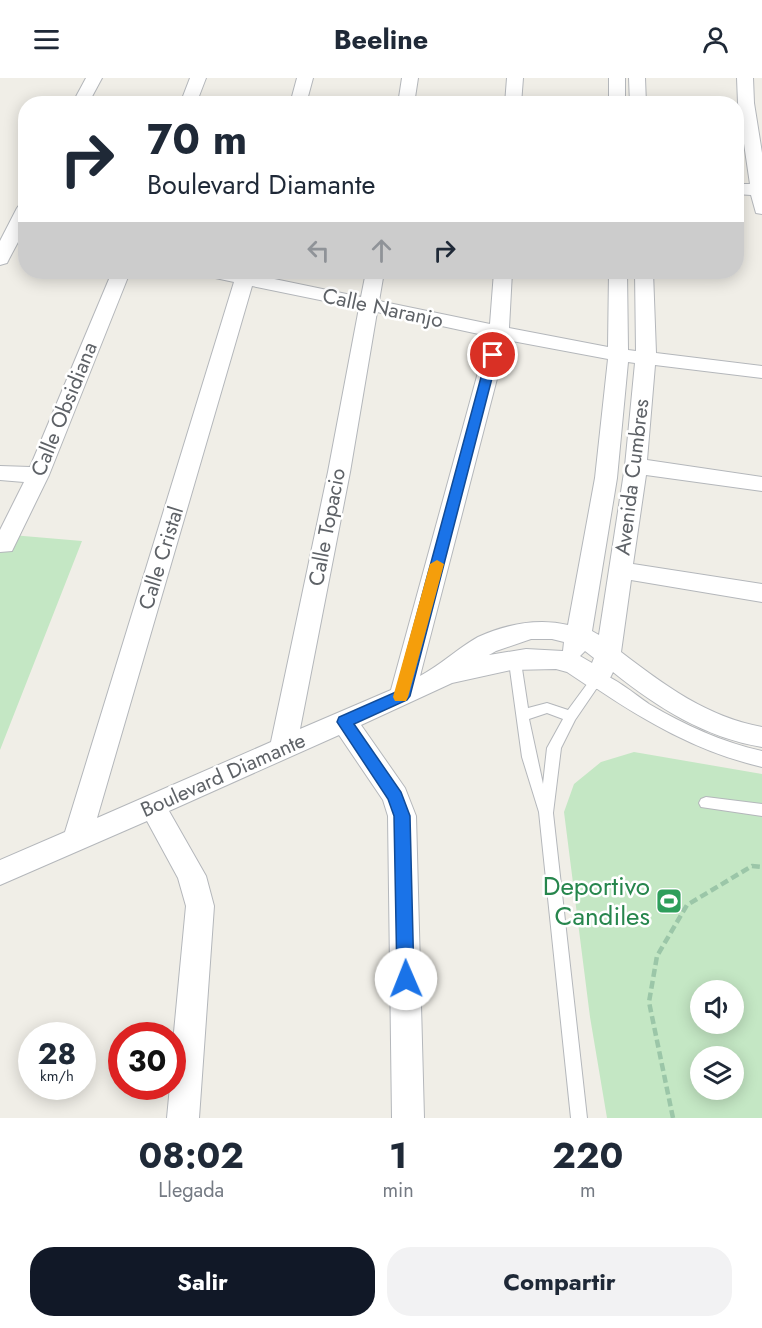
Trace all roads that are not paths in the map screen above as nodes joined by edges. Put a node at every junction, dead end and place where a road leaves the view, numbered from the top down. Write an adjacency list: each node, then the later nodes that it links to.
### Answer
1 (94, 78): 9 (street)
2 (198, 78): 10 (street)
3 (305, 78): 11 (street)
4 (410, 78): 12 (street)
5 (515, 78): 13 (street)
6 (617, 78): 14 (street)
7 (637, 78): 15 (street)
8 (745, 78): 16 (street)
9 (84, 96)
10 (191, 96)
11 (300, 96)
12 (407, 96)
13 (514, 96)
14 (617, 96)
15 (638, 96)
16 (754, 104): 17 (street)
17 (758, 158): 19 (street)
18 (744, 189): 19 (street)
19 (759, 190): 20 (street)
20 (762, 209)
21 (13, 232): 22 (street)
22 (0, 259)
23 (118, 279): 38 (street, Calle Obsidiana)
24 (245, 279): 60 (street, Calle Cristal)
25 (262, 279): 30 (street, Calle Naranjo)
26 (374, 279): 30 (street, Calle Topacio)
27 (503, 279): 31 (street)
28 (618, 279): 32 (street, Avenida Cumbres)
29 (644, 279): 33 (street, Avenida Cumbres)
30 (369, 305): 31 (street, Calle Naranjo); 54 (street, Calle Topacio)
31 (499, 332): 32 (street, Calle Naranjo); 49 (street)
32 (618, 357): 33 (street, Calle Naranjo); 43 (street, Avenida Cumbres)
33 (646, 363): 34 (street, Calle Naranjo); 35 (street, Calle Naranjo); 36 (street, Avenida Cumbres)
34 (762, 372)
35 (762, 386)
36 (636, 466): 39 (street); 41 (street, Avenida Cumbres)
37 (0, 473): 38 (street)
38 (38, 475): 40 (street, Calle Obsidiana)
39 (762, 484)
40 (4, 545)
41 (621, 570): 42 (street); 44 (street, Avenida Cumbres)
42 (762, 593)
43 (579, 635): 44 (street, Boulevard Diamante); 46 (street, Avenida Cumbres); 47 (street, Boulevard Diamante)
44 (608, 656): 48 (street, Avenida Cumbres); 53 (street, Boulevard Diamante)
45 (515, 662): 46 (street, Boulevard Diamante); 47 (street, Boulevard Diamante); 50 (lane)
46 (569, 662): 48 (street, Boulevard Diamante)
47 (444, 675): 49 (street, Boulevard Diamante)
48 (597, 679): 51 (lane); 55 (street, Boulevard Diamante)
49 (402, 696): 52 (street, Boulevard Diamante)
50 (523, 716): 51 (lane); 59 (lane)
51 (570, 717): 59 (lane)
52 (344, 722): 54 (street, Boulevard Diamante); 63 (street)
53 (762, 737)
54 (282, 749): 57 (street, Boulevard Diamante)
55 (762, 759)
56 (706, 803): 58 (lane)
57 (153, 807): 60 (street, Boulevard Diamante); 62 (street)
58 (762, 810)
59 (546, 813): 64 (lane)
60 (77, 837): 61 (street, Boulevard Diamante)
61 (0, 873)
62 (183, 1118)
63 (408, 1118)
64 (579, 1118)

